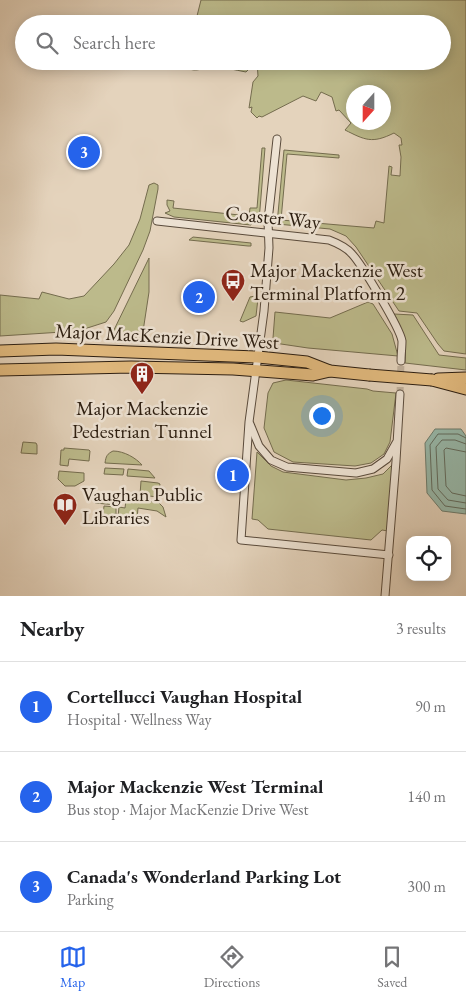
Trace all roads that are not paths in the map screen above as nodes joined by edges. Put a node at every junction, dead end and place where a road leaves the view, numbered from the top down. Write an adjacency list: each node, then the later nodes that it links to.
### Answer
1 (277, 139): 3 (street)
2 (156, 222): 3 (street, Coaster Way)
3 (269, 234): 5 (street); 6 (street, Coaster Way)
4 (0, 352): 5 (main road, Major MacKenzie Drive West)
5 (258, 357): 8 (street); 9 (main road, Major MacKenzie Drive West)
6 (401, 361)
7 (0, 370): 8 (main road, Major MacKenzie Drive West)
8 (254, 371): 9 (main road, Major MacKenzie Drive West); 14 (street)
9 (330, 371): 11 (main road, Major MacKenzie Drive West, bridge)
10 (466, 378): 11 (main road, Major MacKenzie Drive West)
11 (432, 380): 12 (main road, Major MacKenzie Drive West)
12 (466, 389)
13 (400, 394): 15 (street)
14 (249, 422): 15 (street); 16 (street)
15 (396, 443): 16 (street)
16 (389, 554): 17 (street)
17 (385, 596)

